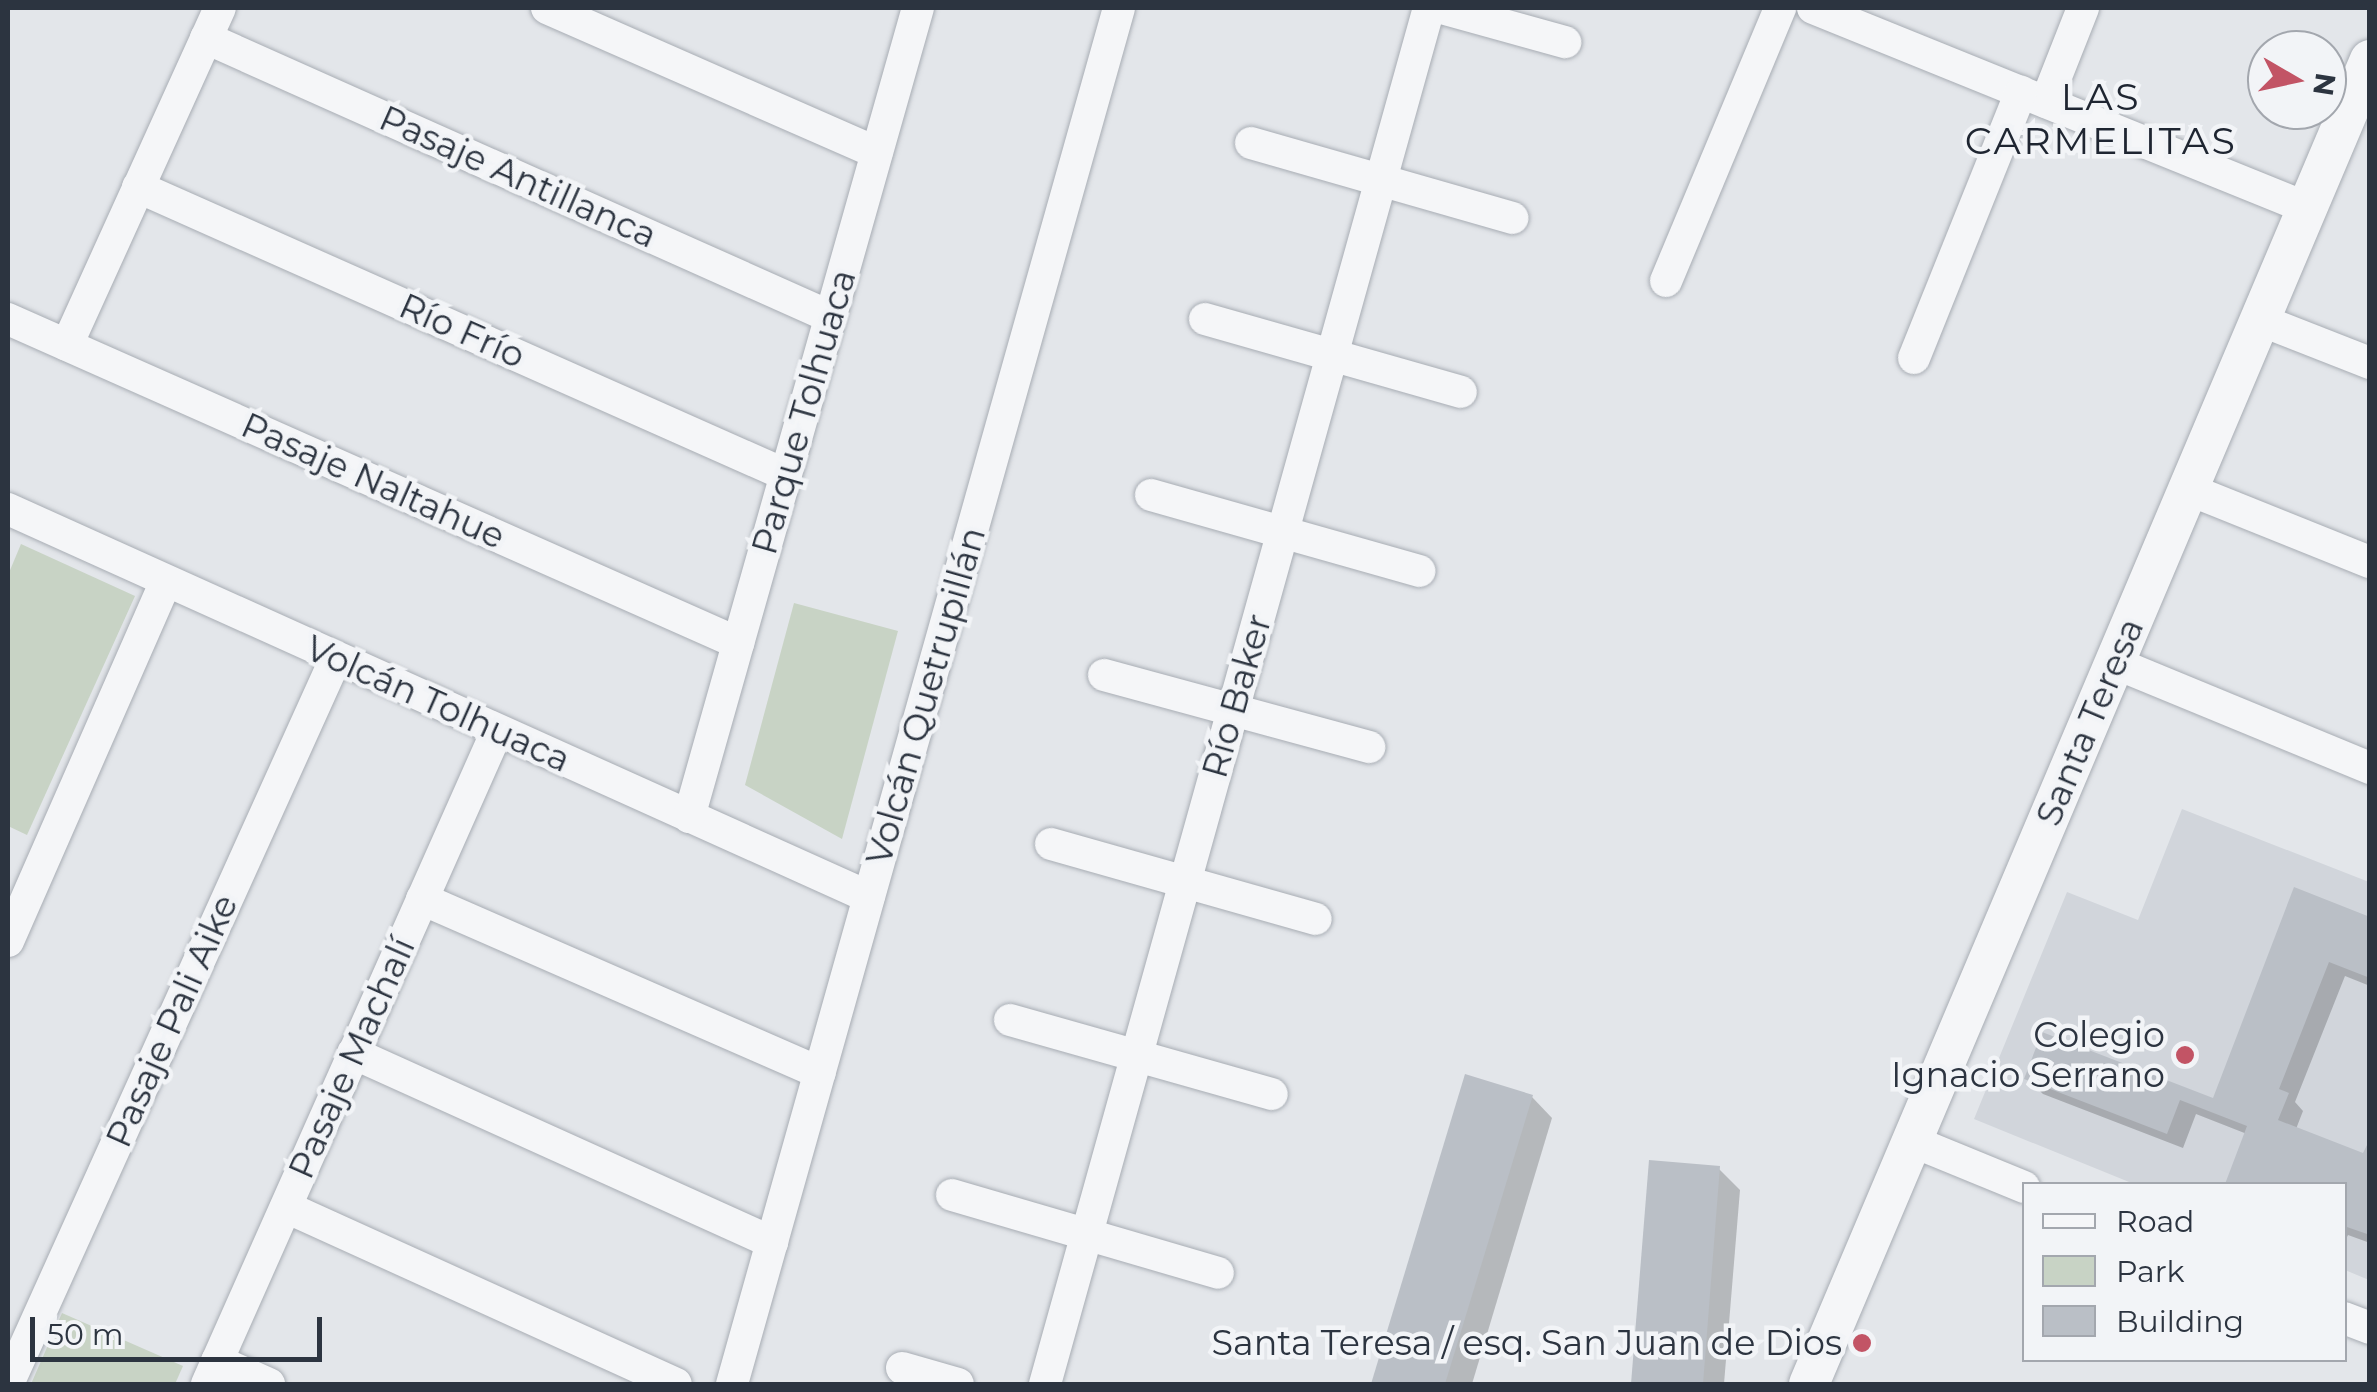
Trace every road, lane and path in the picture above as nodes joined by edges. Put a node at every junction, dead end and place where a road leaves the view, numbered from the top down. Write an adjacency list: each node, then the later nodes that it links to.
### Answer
1 (220, 8): 10 (street)
2 (547, 8): 15 (street)
3 (918, 8): 15 (street, Parque Tolhuaca)
4 (1119, 8): 49 (street, Volcán Quetrupillán)
5 (1429, 8): 16 (street, Río Baker)
6 (1442, 8): 11 (street)
7 (1780, 8): 20 (street)
8 (2083, 8): 13 (street)
9 (1825, 10): 13 (street)
10 (206, 38): 17 (street); 21 (street, Pasaje Antillanca)
11 (1566, 42)
12 (2370, 60): 18 (street, Santa Teresa)
13 (2033, 97): 18 (street); 27 (street)
14 (1251, 143): 16 (street)
15 (877, 153): 21 (street, Parque Tolhuaca)
16 (1381, 180): 19 (street); 26 (street, Río Baker)
17 (138, 187): 25 (street); 30 (street, Río Frío)
18 (2307, 208): 24 (street, Santa Teresa)
19 (1512, 218)
20 (1666, 281)
21 (831, 317): 30 (street, Parque Tolhuaca)
22 (8, 318): 25 (street, Pasaje Naltahue)
23 (1205, 319): 26 (street)
24 (2260, 320): 28 (street); 31 (street, Santa Teresa)
25 (67, 345): 38 (street, Pasaje Naltahue)
26 (1332, 356): 29 (street); 34 (street, Río Baker)
27 (1914, 358)
28 (2370, 362)
29 (1461, 392)
30 (786, 474): 38 (street, Parque Tolhuaca)
31 (2188, 490): 35 (street); 40 (street, Santa Teresa)
32 (1150, 495): 34 (street)
33 (8, 509): 37 (street, Volcán Tolhuaca)
34 (1282, 533): 36 (street); 42 (street, Río Baker)
35 (2370, 562)
36 (1419, 572)
37 (166, 581): 39 (street, Volcán Tolhuaca); 52 (street)
38 (738, 643): 46 (street, Parque Tolhuaca)
39 (336, 658): 43 (street, Volcán Tolhuaca); 67 (street, Pasaje Pali Aike)
40 (2114, 664): 45 (street); 58 (street, Santa Teresa)
41 (1104, 675): 42 (street)
42 (1233, 710): 44 (street); 48 (street, Río Baker)
43 (496, 730): 46 (street, Volcán Tolhuaca); 50 (street, Pasaje Machalí)
44 (1370, 747)
45 (2370, 768)
46 (689, 817): 49 (street, Volcán Tolhuaca)
47 (1051, 844): 48 (street)
48 (1185, 882): 51 (street); 55 (street, Río Baker)
49 (869, 897): 56 (street, Volcán Quetrupillán)
50 (422, 899): 54 (street, Pasaje Machalí); 56 (street)
51 (1316, 919)
52 (8, 941)
53 (1010, 1020): 55 (street)
54 (353, 1053): 61 (street, Pasaje Machalí); 63 (street)
55 (1137, 1056): 57 (street); 62 (street, Río Baker)
56 (820, 1073): 63 (street, Volcán Quetrupillán)
57 (1272, 1094)
58 (1912, 1141): 59 (street); 73 (street, Santa Teresa)
59 (2022, 1186)
60 (952, 1195): 62 (street)
61 (286, 1207): 66 (street, Pasaje Machalí); 69 (street)
62 (1087, 1234): 64 (street); 72 (street, Río Baker)
63 (772, 1242): 70 (street, Volcán Quetrupillán)
64 (1218, 1273)
65 (902, 1368): 71 (street)
66 (212, 1373): 68 (street)
67 (8, 1384)
68 (269, 1384)
69 (676, 1384)
70 (732, 1384)
71 (958, 1384)
72 (1045, 1384)
73 (1809, 1384)

